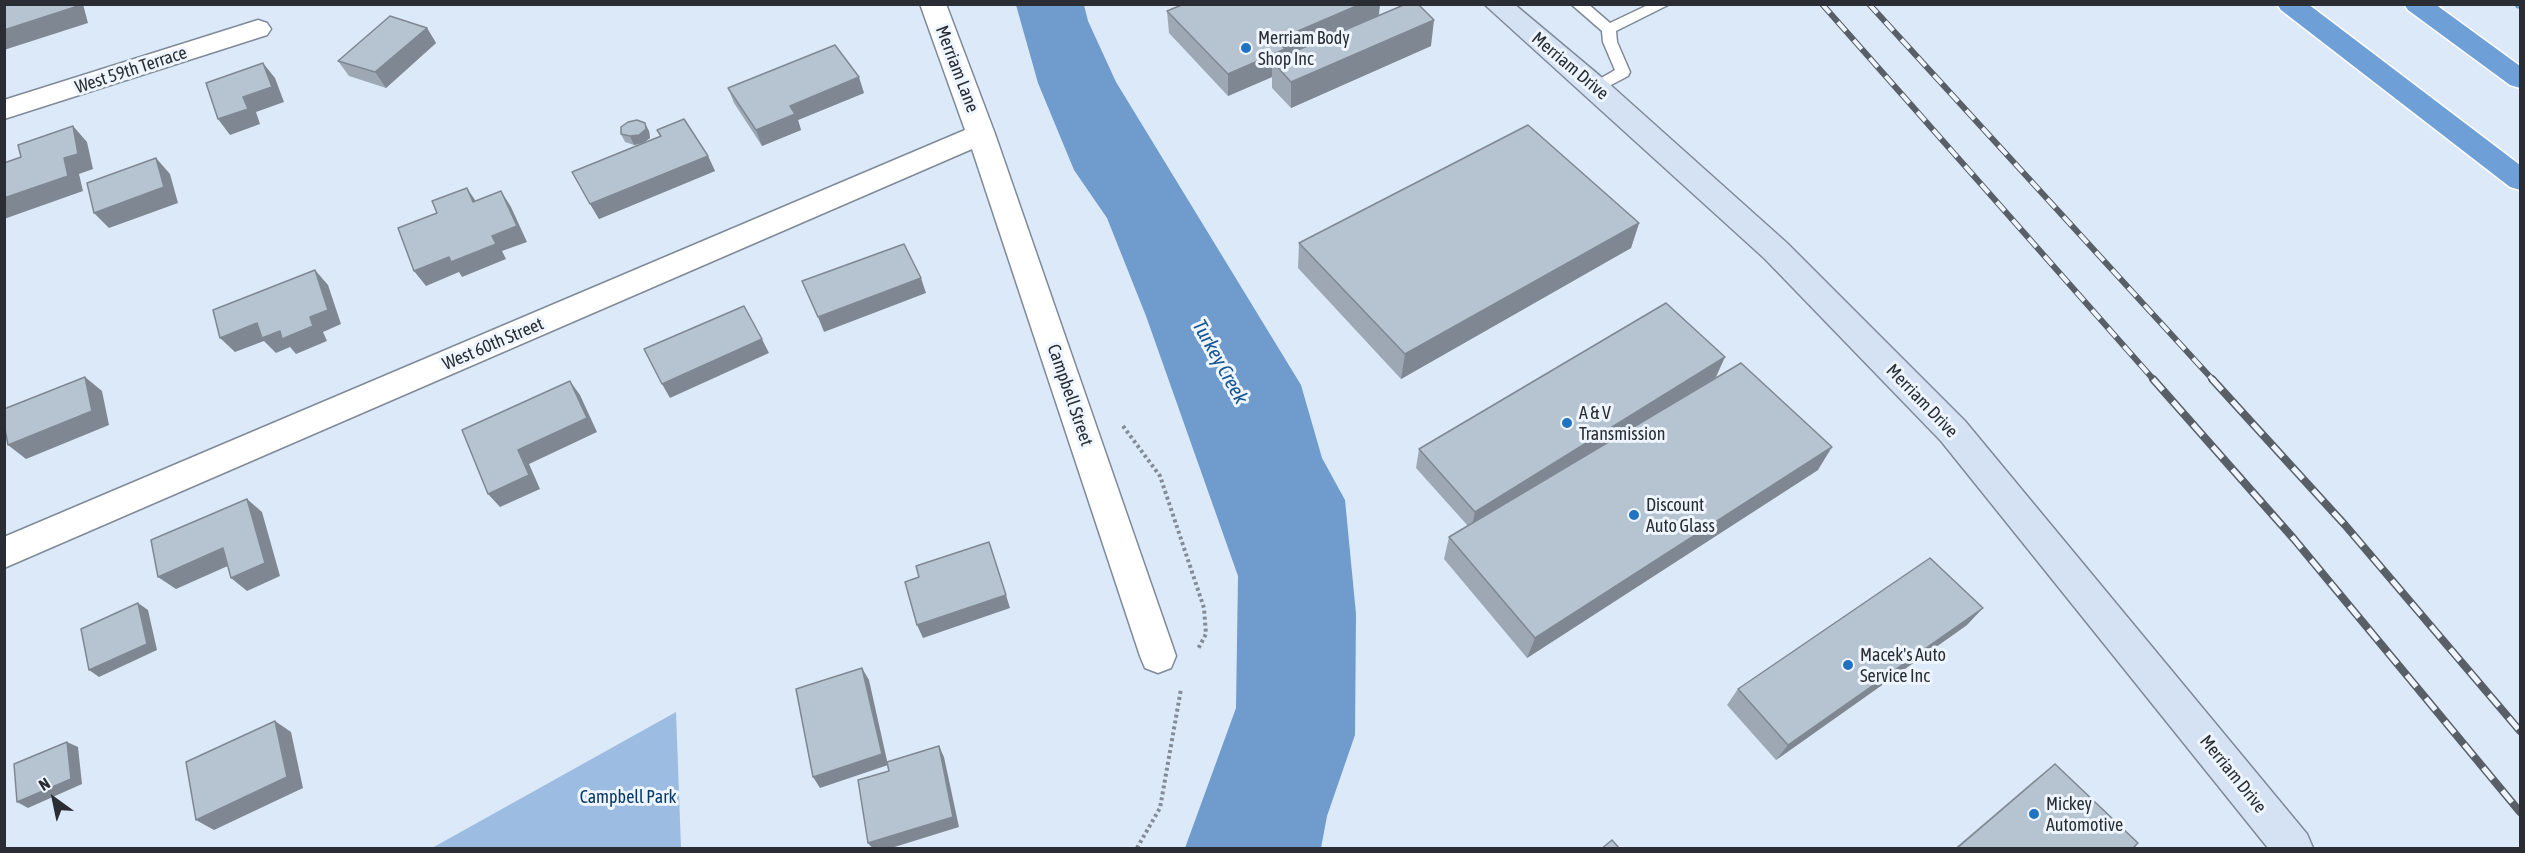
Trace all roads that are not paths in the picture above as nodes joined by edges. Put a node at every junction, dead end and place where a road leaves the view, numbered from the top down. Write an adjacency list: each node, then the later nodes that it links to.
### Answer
1 (933, 4): 12 (street, Merriam Lane)
2 (1578, 4): 7 (lane)
3 (1663, 4): 7 (lane)
4 (2290, 4): 13 (highway)
5 (2417, 4): 9 (highway)
6 (1500, 5): 10 (main road, Merriam Drive)
7 (1610, 29): 10 (lane)
8 (258, 30): 11 (street, West 59th Terrace)
9 (2520, 79)
10 (1596, 88): 16 (main road, Merriam Drive)
11 (4, 110)
12 (981, 134): 14 (street, West 60th Street); 15 (street, Campbell Street)
13 (2520, 180)
14 (4, 553)
15 (1158, 656)
16 (2286, 846)

